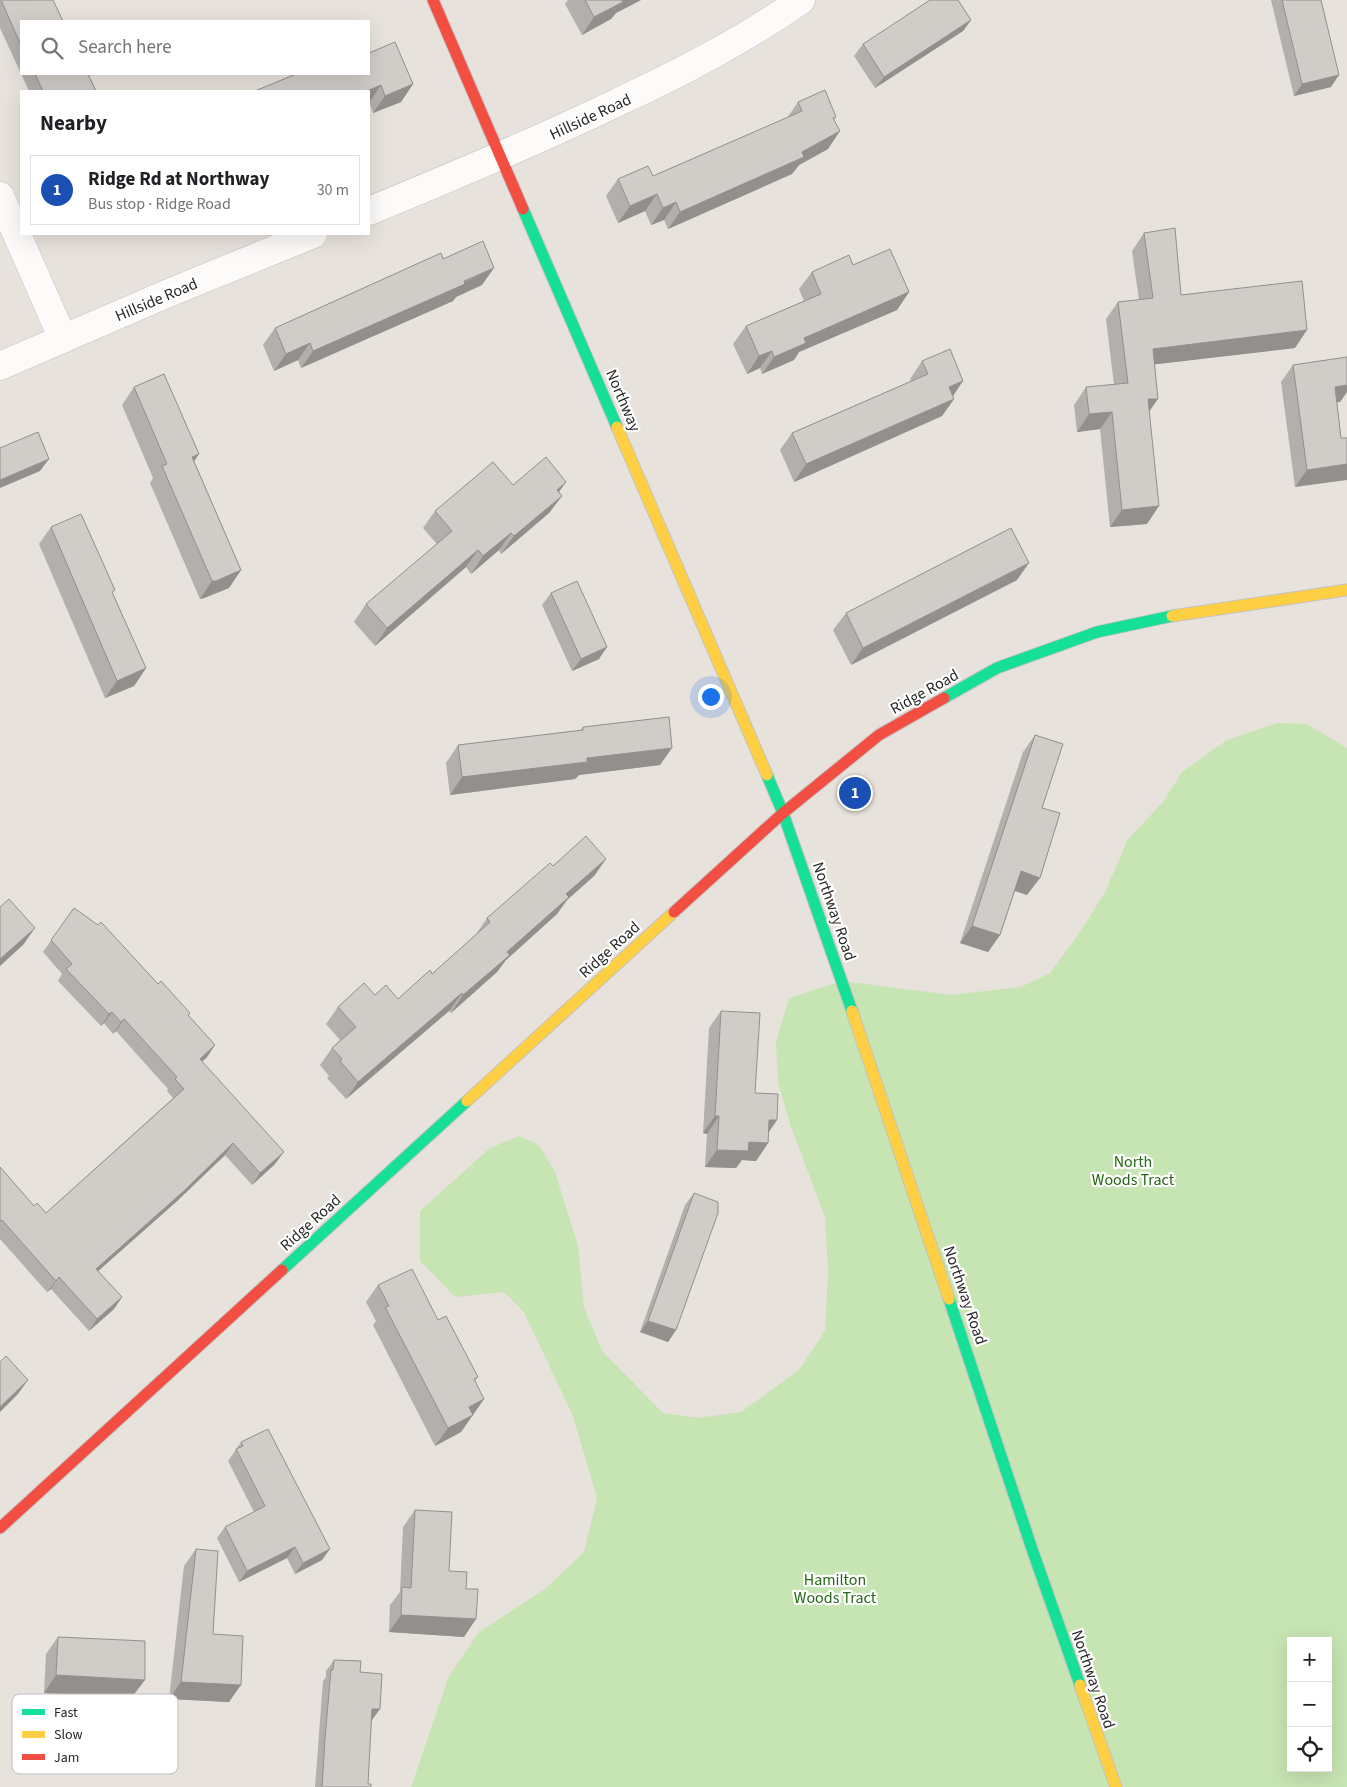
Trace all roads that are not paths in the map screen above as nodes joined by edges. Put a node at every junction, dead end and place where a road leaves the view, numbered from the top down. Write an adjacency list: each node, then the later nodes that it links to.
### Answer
1 (433, 0): 3 (street, Northway)
2 (801, 0): 3 (street, Hillside Road)
3 (501, 157): 5 (street, Hillside Road); 10 (street, Northway)
4 (0, 196): 7 (street)
5 (370, 211)
6 (311, 235): 7 (street, Hillside Road)
7 (63, 339): 8 (street, Hillside Road)
8 (0, 366)
9 (1347, 590): 10 (street, Ridge Road)
10 (784, 813): 11 (street, Ridge Road); 12 (street, Northway Road)
11 (0, 1528)
12 (1116, 1787)

